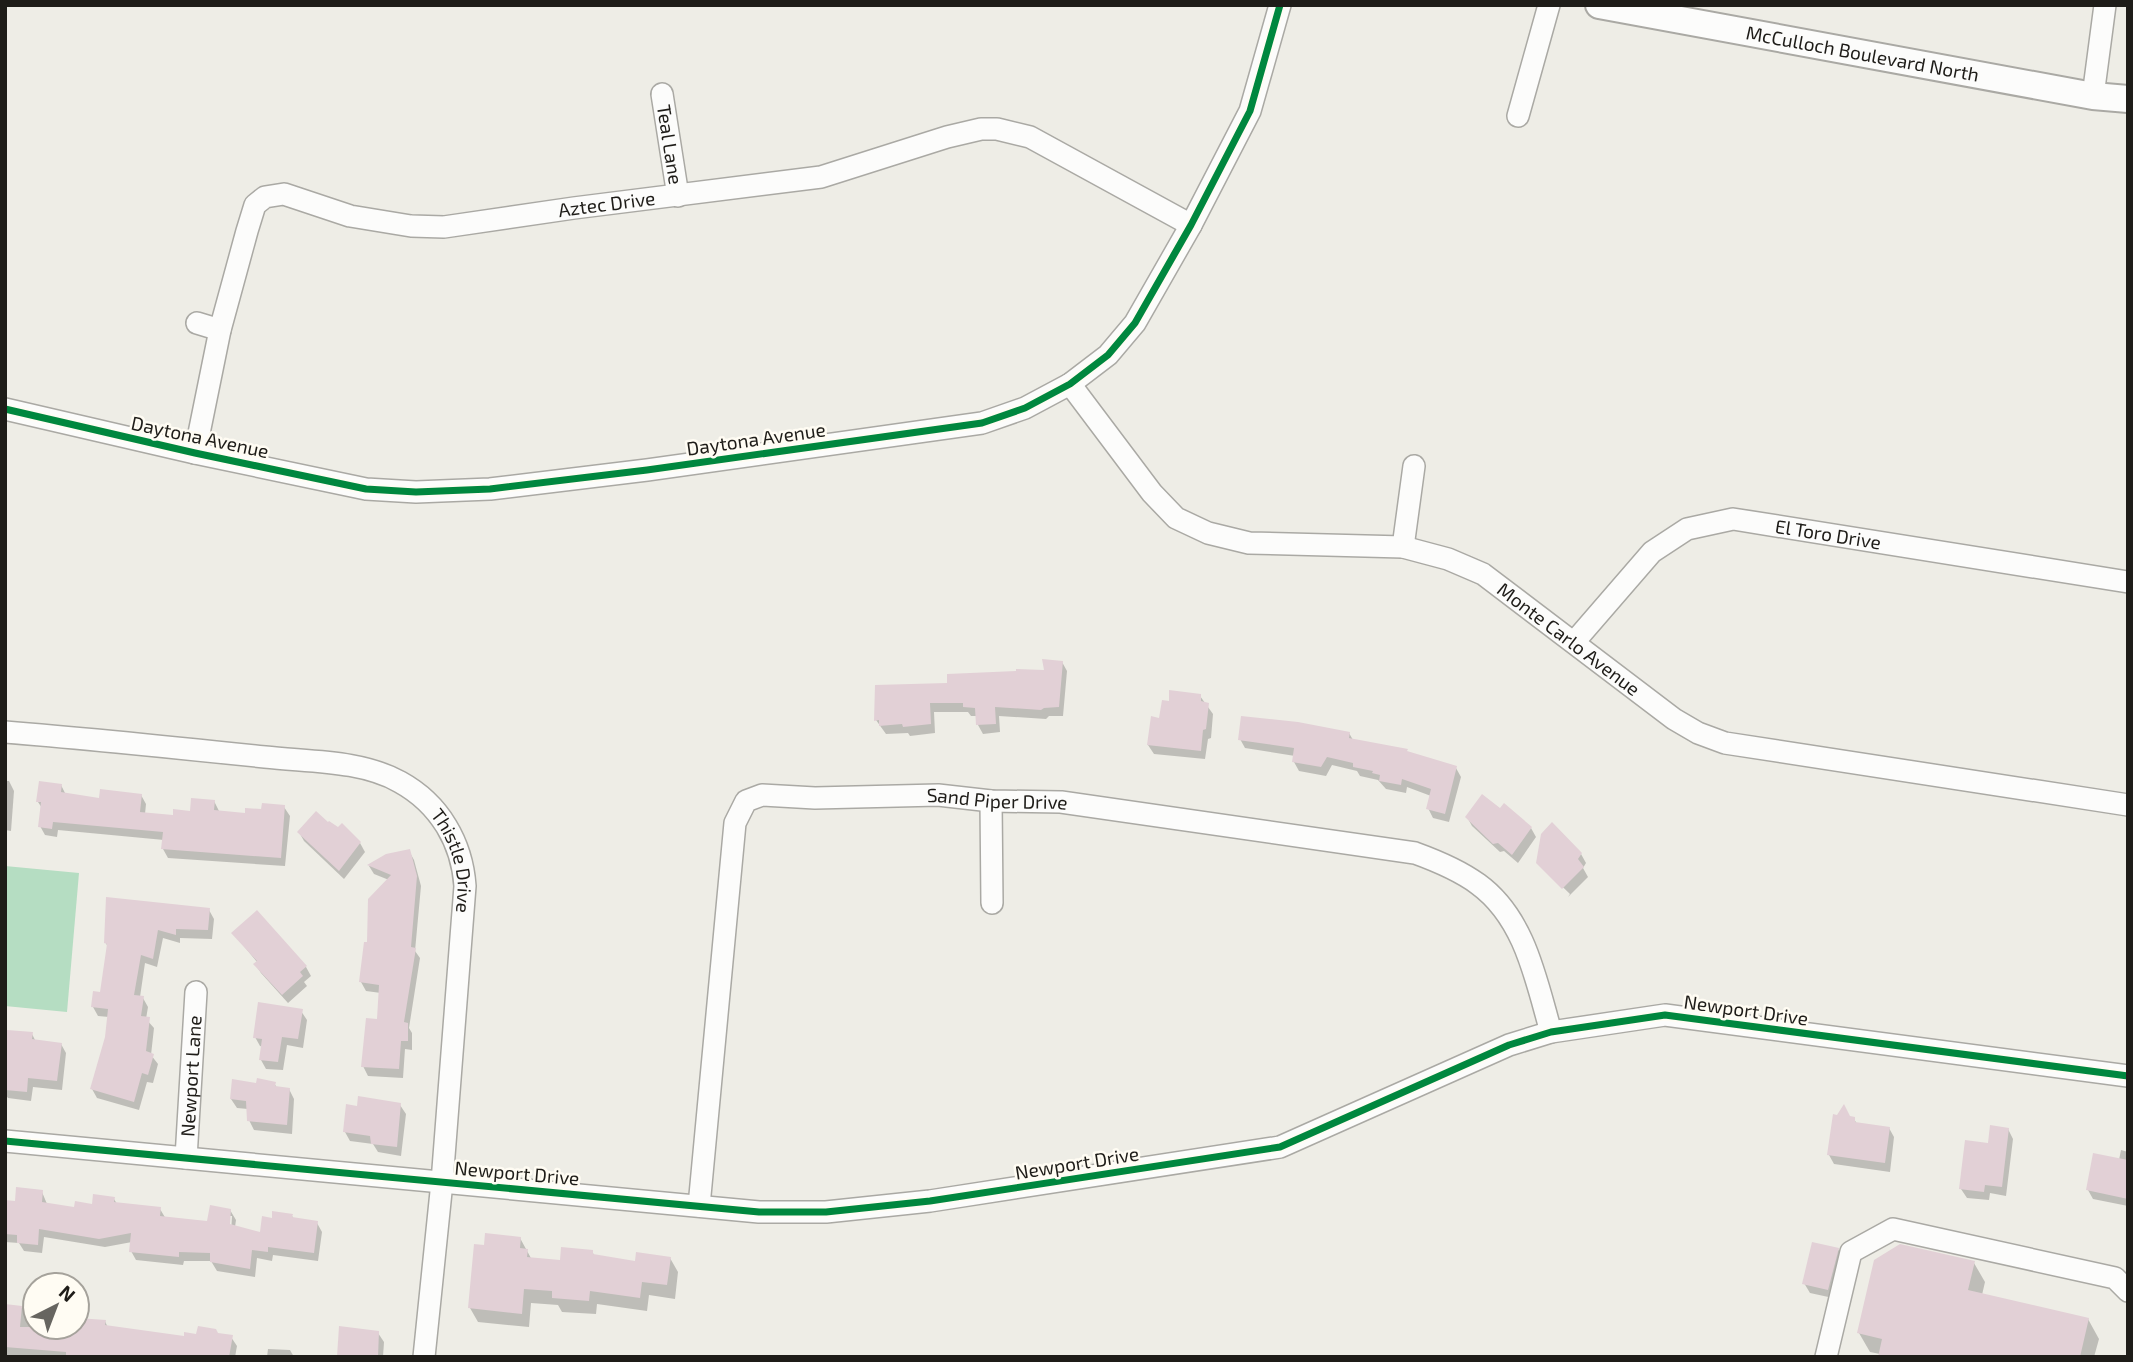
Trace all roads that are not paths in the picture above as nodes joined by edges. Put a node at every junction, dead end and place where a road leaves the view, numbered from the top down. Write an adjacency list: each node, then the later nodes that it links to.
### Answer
1 (1280, 5): 10 (street, Daytona Avenue)
2 (1549, 5): 8 (street)
3 (1599, 5): 6 (main road, McCulloch Boulevard North)
4 (2105, 5): 6 (street)
5 (662, 94): 9 (street, Teal Lane)
6 (2093, 96): 7 (main road, McCulloch Boulevard North)
7 (2128, 99)
8 (1518, 116)
9 (678, 196): 10 (street, Aztec Drive); 12 (street, Aztec Drive)
10 (1191, 225): 13 (street, Daytona Avenue)
11 (197, 323): 12 (street)
12 (220, 330): 15 (street, Aztec Drive)
13 (1070, 384): 15 (street, Daytona Avenue); 17 (street, Monte Carlo Avenue)
14 (5, 409): 15 (street, Daytona Avenue)
15 (195, 453)
16 (1414, 466): 17 (street)
17 (1403, 547): 19 (street, Monte Carlo Avenue)
18 (2128, 582): 19 (street, El Toro Drive)
19 (1575, 642): 22 (street, Monte Carlo Avenue)
20 (5, 732): 29 (street, Thistle Drive)
21 (991, 801): 23 (street); 25 (street, Sand Piper Drive); 30 (street, Sand Piper Drive)
22 (2128, 804)
23 (992, 903)
24 (197, 992): 28 (street, Newport Lane)
25 (1551, 1032): 26 (street, Newport Drive); 30 (street, Newport Drive)
26 (2128, 1076)
27 (5, 1141): 28 (street, Newport Drive)
28 (186, 1158): 29 (street, Newport Drive)
29 (442, 1182): 30 (street, Newport Drive); 32 (street, Thistle Drive)
30 (699, 1206)
31 (2128, 1291): 33 (street)
32 (424, 1357)
33 (1826, 1357)

